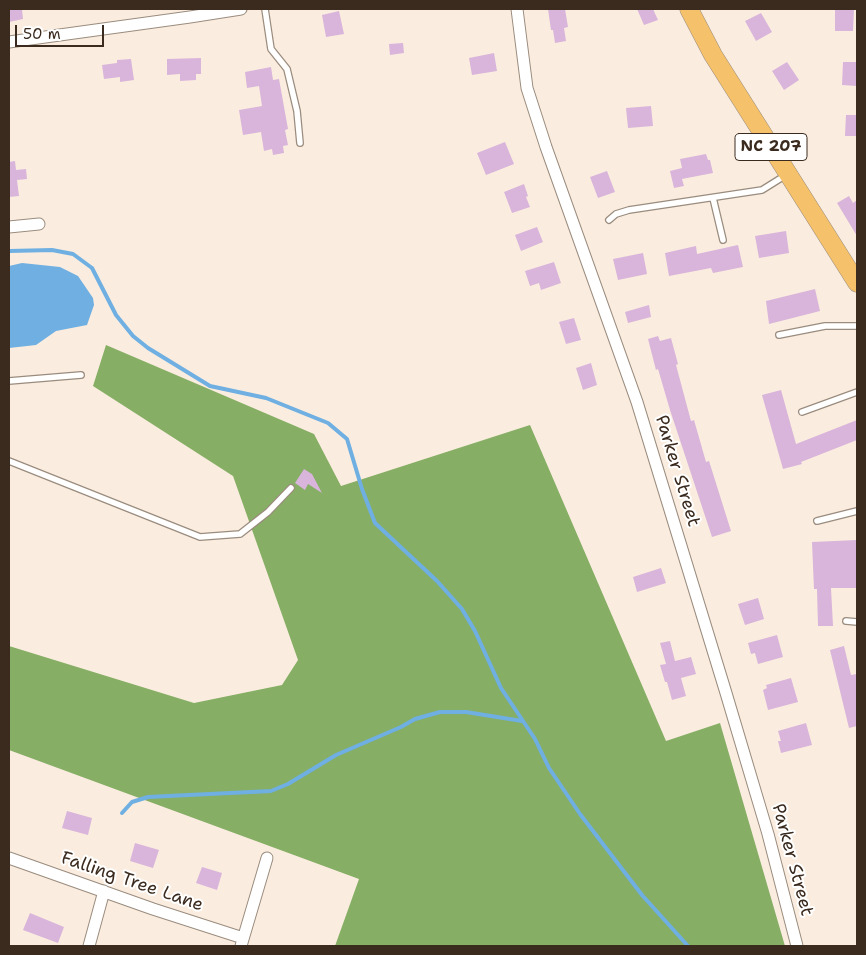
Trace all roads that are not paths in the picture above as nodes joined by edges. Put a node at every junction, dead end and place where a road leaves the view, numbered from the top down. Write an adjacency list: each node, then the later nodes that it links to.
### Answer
1 (240, 9): 5 (street)
2 (265, 9): 6 (lane)
3 (516, 9): 31 (street, Parker Street)
4 (689, 9): 7 (main road, NC 207)
5 (9, 42)
6 (300, 143)
7 (787, 174): 8 (lane); 13 (main road, NC 207)
8 (713, 198): 9 (lane); 12 (lane)
9 (609, 220)
10 (39, 224): 11 (street)
11 (9, 227)
12 (723, 240)
13 (857, 283)
14 (857, 326): 15 (lane)
15 (779, 336)
16 (82, 375): 17 (lane)
17 (9, 381)
18 (857, 392): 19 (lane)
19 (802, 412)
20 (9, 461): 21 (lane)
21 (291, 488)
22 (857, 510): 23 (lane)
23 (817, 521)
24 (846, 621): 25 (lane)
25 (857, 622)
26 (9, 858): 28 (street, Falling Tree Lane)
27 (267, 858): 29 (street)
28 (104, 891): 29 (street, Falling Tree Lane); 30 (street)
29 (242, 942)
30 (89, 946)
31 (797, 946)

